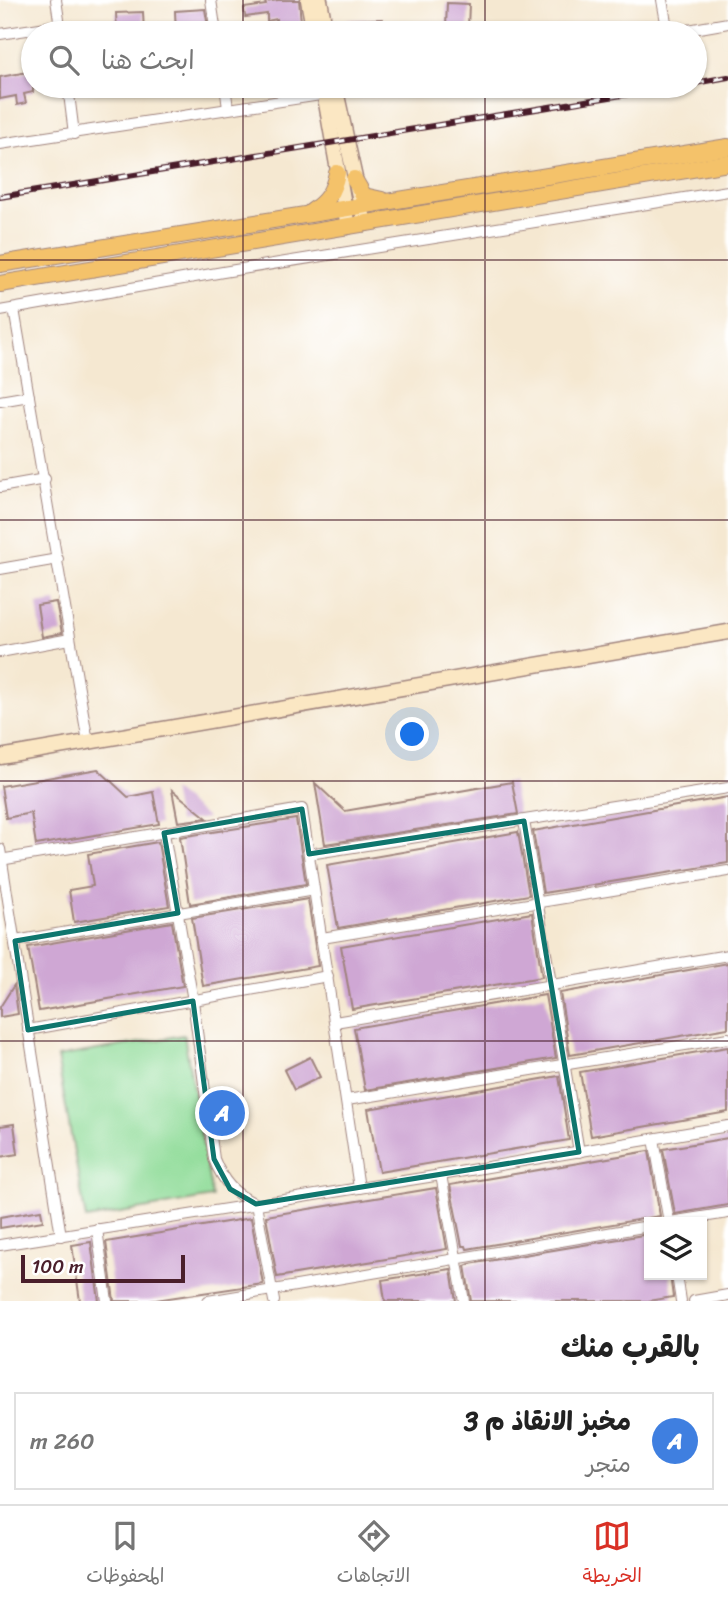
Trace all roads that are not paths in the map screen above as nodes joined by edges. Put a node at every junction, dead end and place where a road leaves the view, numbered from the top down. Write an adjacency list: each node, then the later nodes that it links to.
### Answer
1 (56, 0): 6 (street)
2 (211, 0): 7 (street)
3 (308, 0): 8 (street)
4 (320, 0): 9 (street)
5 (662, 0): 10 (street)
6 (59, 21)
7 (214, 21)
8 (312, 21)
9 (324, 21)
10 (666, 21)
11 (728, 23): 12 (street)
12 (707, 27)
13 (21, 32): 14 (street)
14 (0, 34)
15 (70, 98): 21 (street)
16 (227, 98): 20 (street)
17 (285, 98): 20 (street)
18 (331, 98): 25 (street)
19 (332, 98): 26 (street)
20 (228, 108): 21 (street)
21 (74, 134): 22 (street)
22 (0, 144)
23 (728, 147): 28 (main road)
24 (728, 163): 32 (main road)
25 (337, 173): 30 (street); 31 (main road)
26 (354, 179): 28 (main road); 29 (street)
27 (728, 191): 35 (street)
28 (401, 201): 29 (main road)
29 (360, 205): 30 (main road); 32 (street)
30 (344, 208): 31 (main road); 32 (street)
31 (311, 212): 33 (main road)
32 (356, 226): 34 (main road)
33 (0, 264)
34 (0, 285)
35 (14, 309): 36 (street); 37 (street)
36 (0, 311)
37 (29, 396): 38 (street); 39 (street)
38 (0, 401)
39 (45, 479): 40 (street); 41 (street)
40 (0, 486)
41 (58, 559): 42 (street); 44 (street)
42 (0, 569)
43 (728, 632): 46 (street)
44 (70, 639): 45 (street); 46 (street)
45 (0, 652)
46 (88, 742): 47 (street)
47 (0, 757)
48 (728, 788): 49 (street)
49 (524, 821): 51 (street); 55 (street)
50 (164, 833): 51 (street); 52 (street); 56 (street)
51 (309, 854): 54 (street)
52 (1, 856): 58 (street)
53 (728, 871): 55 (street)
54 (314, 890): 56 (street); 57 (street)
55 (537, 902): 57 (street); 61 (street)
56 (178, 913): 58 (street); 62 (street)
57 (322, 938): 60 (street)
58 (15, 941): 64 (street)
59 (728, 955): 61 (street)
60 (328, 976): 62 (street); 63 (street)
61 (551, 984): 63 (street); 66 (street)
62 (193, 1002): 64 (street); 73 (street)
63 (335, 1022): 67 (street)
64 (28, 1030): 79 (street)
65 (728, 1038): 66 (street)
66 (565, 1066): 67 (street); 70 (street)
67 (346, 1100): 72 (street)
68 (728, 1126): 69 (street)
69 (654, 1139): 70 (street); 75 (street)
70 (579, 1152): 71 (street)
71 (441, 1175): 72 (street); 81 (street)
72 (359, 1188): 73 (street)
73 (256, 1204): 78 (street); 83 (street)
74 (728, 1213): 76 (street)
75 (669, 1217)
76 (702, 1217)
77 (644, 1227): 81 (street)
78 (97, 1229): 79 (street); 85 (street)
79 (61, 1236): 80 (street)
80 (0, 1245)
81 (457, 1259): 83 (street); 87 (street)
82 (678, 1280): 88 (street)
83 (273, 1295): 86 (street)
84 (728, 1295): 89 (street)
85 (107, 1301)
86 (208, 1301)
87 (464, 1301)
88 (681, 1301)
89 (694, 1301)

